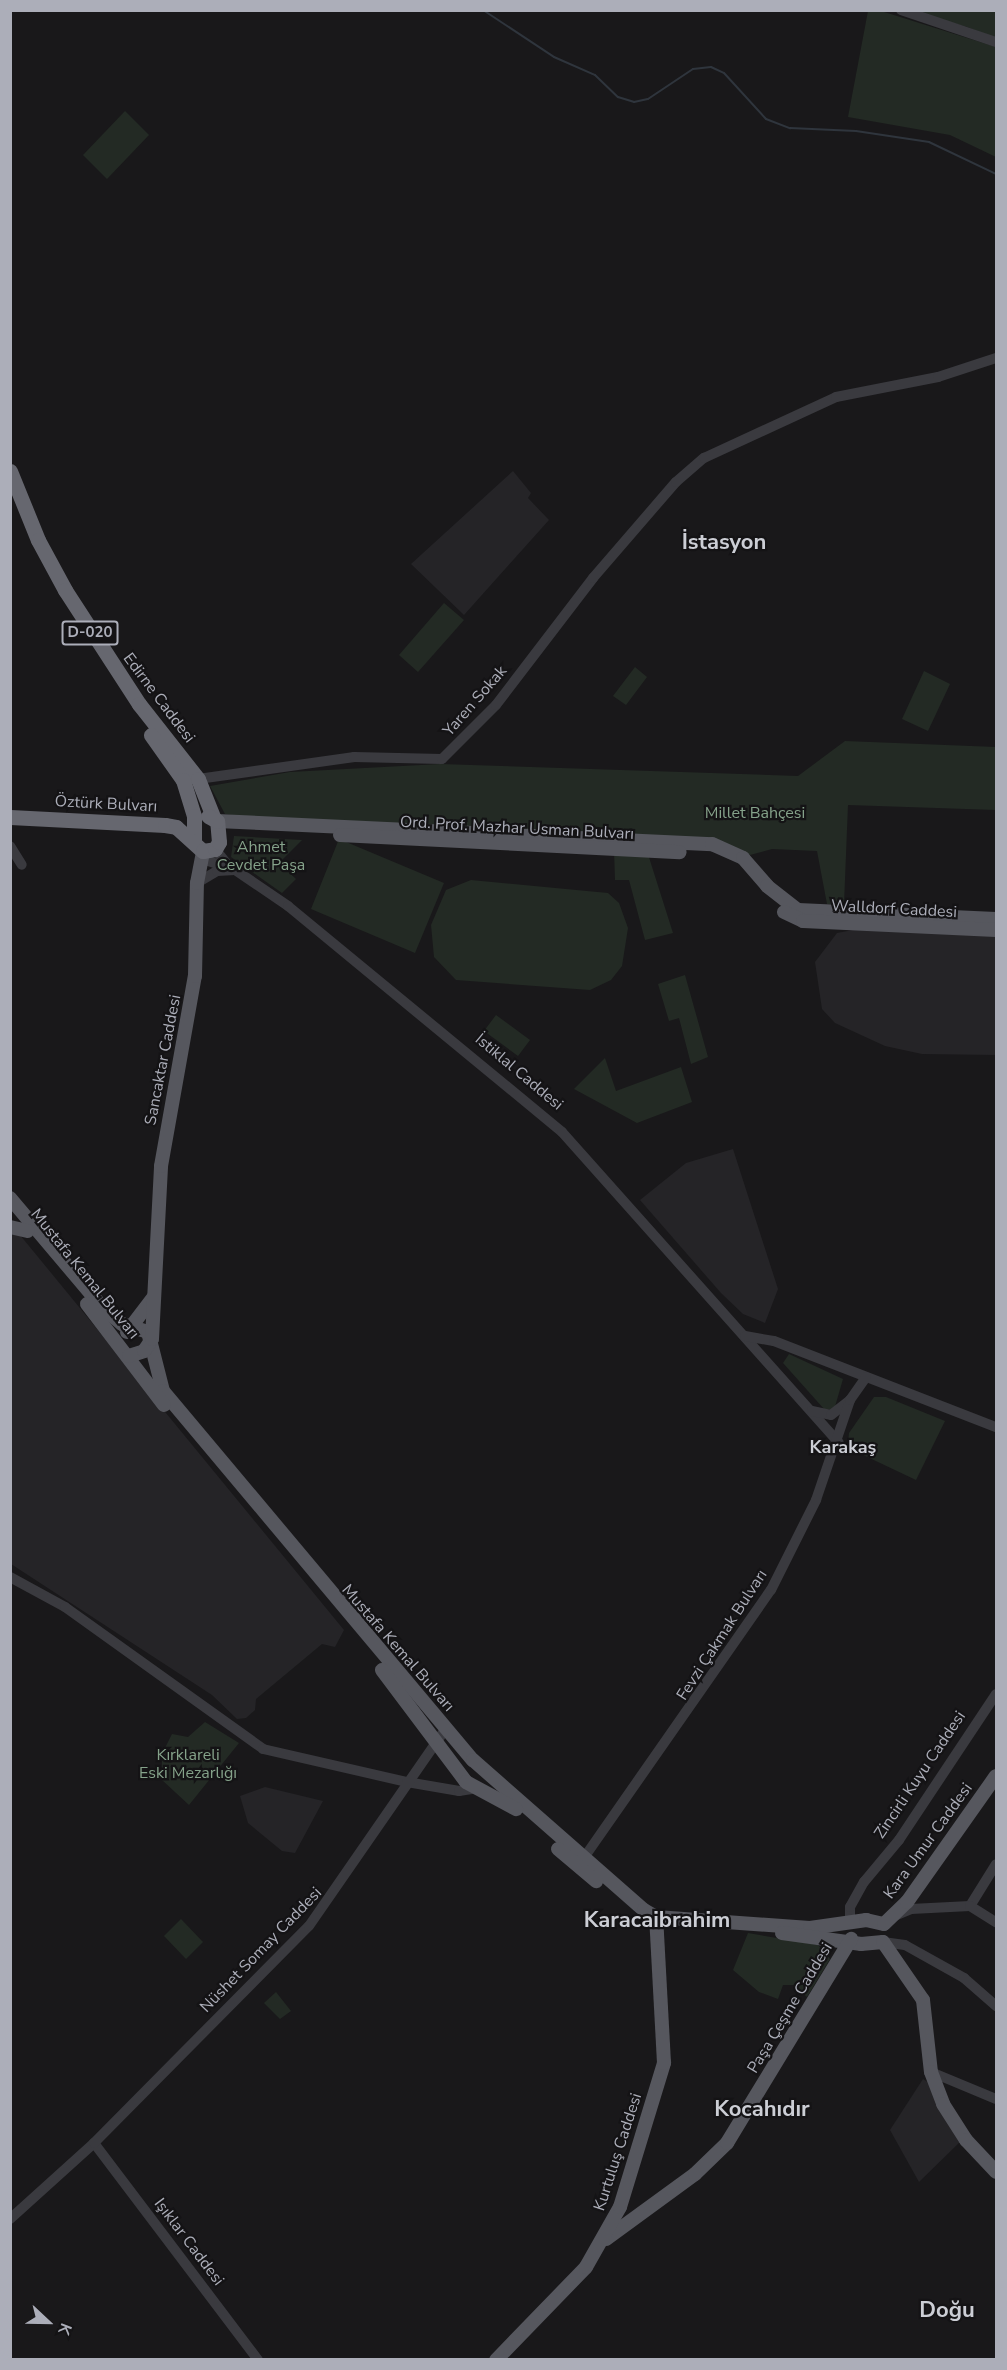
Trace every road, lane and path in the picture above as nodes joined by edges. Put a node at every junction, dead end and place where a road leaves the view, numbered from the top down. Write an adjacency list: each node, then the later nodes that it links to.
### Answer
1 (902, 10): 2 (street)
2 (996, 42)
3 (996, 358): 6 (street, Yaren Sokak)
4 (10, 471): 5 (highway, Edirne Caddesi / D-020)
5 (14, 496): 6 (highway, Edirne Caddesi / D-020); 8 (highway, Edirne Caddesi / D-020)
6 (198, 779): 10 (highway, Edirne Caddesi / D-020)
7 (10, 807): 8 (highway, Öztürk Bulvarı)
8 (190, 814): 10 (highway); 10 (highway, Öztürk Bulvarı)
9 (10, 817): 10 (highway, Öztürk Bulvarı)
10 (208, 842): 13 (street); 13 (street); 14 (main road, Sancaktar Caddesi); 15 (main road, Ord. Prof. Mazhar Usman Bulvarı); 15 (main road, Ord. Prof. Mazhar Usman Bulvarı)
11 (10, 846): 12 (street)
12 (22, 865)
13 (236, 870): 14 (street); 24 (street, İstiklal Caddesi)
14 (197, 883): 22 (main road, Sancaktar Caddesi)
15 (794, 913): 16 (main road, Walldorf Caddesi); 17 (main road, Walldorf Caddesi)
16 (996, 919)
17 (996, 930)
18 (10, 1198): 23 (main road, Mustafa Kemal Bulvarı)
19 (10, 1210): 21 (main road, Mustafa Kemal Bulvarı)
20 (10, 1227): 21 (main road)
21 (28, 1231): 26 (main road, Mustafa Kemal Bulvarı)
22 (153, 1298): 23 (main road); 25 (main road, Sancaktar Caddesi)
23 (133, 1326): 25 (main road, Mustafa Kemal Bulvarı); 26 (main road)
24 (745, 1336): 27 (street); 29 (street, İstiklal Caddesi)
25 (152, 1339): 26 (main road); 34 (main road, Mustafa Kemal Bulvarı)
26 (126, 1351): 35 (main road, Mustafa Kemal Bulvarı)
27 (866, 1377): 28 (street, Fevzi Çakmak Bulvarı); 30 (street)
28 (850, 1400): 29 (street, Fevzi Çakmak Bulvarı); 31 (street, Fevzi Çakmak Bulvarı)
29 (812, 1411): 31 (street, İstiklal Caddesi)
30 (996, 1427)
31 (839, 1443): 42 (street, Fevzi Çakmak Bulvarı)
32 (10, 1577): 40 (street)
33 (996, 1694): 47 (street, Zincirli Kuyu Caddesi)
34 (446, 1728): 35 (street, Nüshet Somay Caddesi); 36 (main road, Mustafa Kemal Bulvarı)
35 (435, 1742): 37 (main road, Mustafa Kemal Bulvarı); 40 (street, Nüshet Somay Caddesi)
36 (473, 1760): 37 (main road); 38 (main road, Mustafa Kemal Bulvarı)
37 (457, 1773): 41 (main road, Mustafa Kemal Bulvarı)
38 (487, 1774): 41 (main road); 42 (main road, Mustafa Kemal Bulvarı)
39 (996, 1776): 48 (main road, Kara Umur Caddesi)
40 (408, 1782): 41 (street); 54 (street, Nüshet Somay Caddesi)
41 (478, 1788): 42 (main road, Mustafa Kemal Bulvarı)
42 (581, 1862): 45 (main road, Mustafa Kemal Bulvarı)
43 (996, 1864): 44 (street)
44 (970, 1906): 46 (street); 48 (street)
45 (655, 1921): 47 (main road); 49 (main road); 57 (main road, Kurtuluş Caddesi)
46 (996, 1922)
47 (850, 1924): 48 (main road); 49 (main road, Zincirli Kuyu Caddesi)
48 (884, 1924): 50 (main road)
49 (851, 1939): 50 (main road); 57 (main road, Paşa Çeşme Caddesi)
50 (883, 1942): 51 (street); 52 (main road)
51 (996, 2006)
52 (931, 2072): 53 (street); 55 (main road)
53 (996, 2098)
54 (94, 2143): 56 (street, Nüshet Somay Caddesi); 59 (street, Işıklar Caddesi)
55 (996, 2172)
56 (10, 2219)
57 (604, 2241): 58 (main road, Kurtuluş Caddesi)
58 (497, 2359)
59 (258, 2360)

